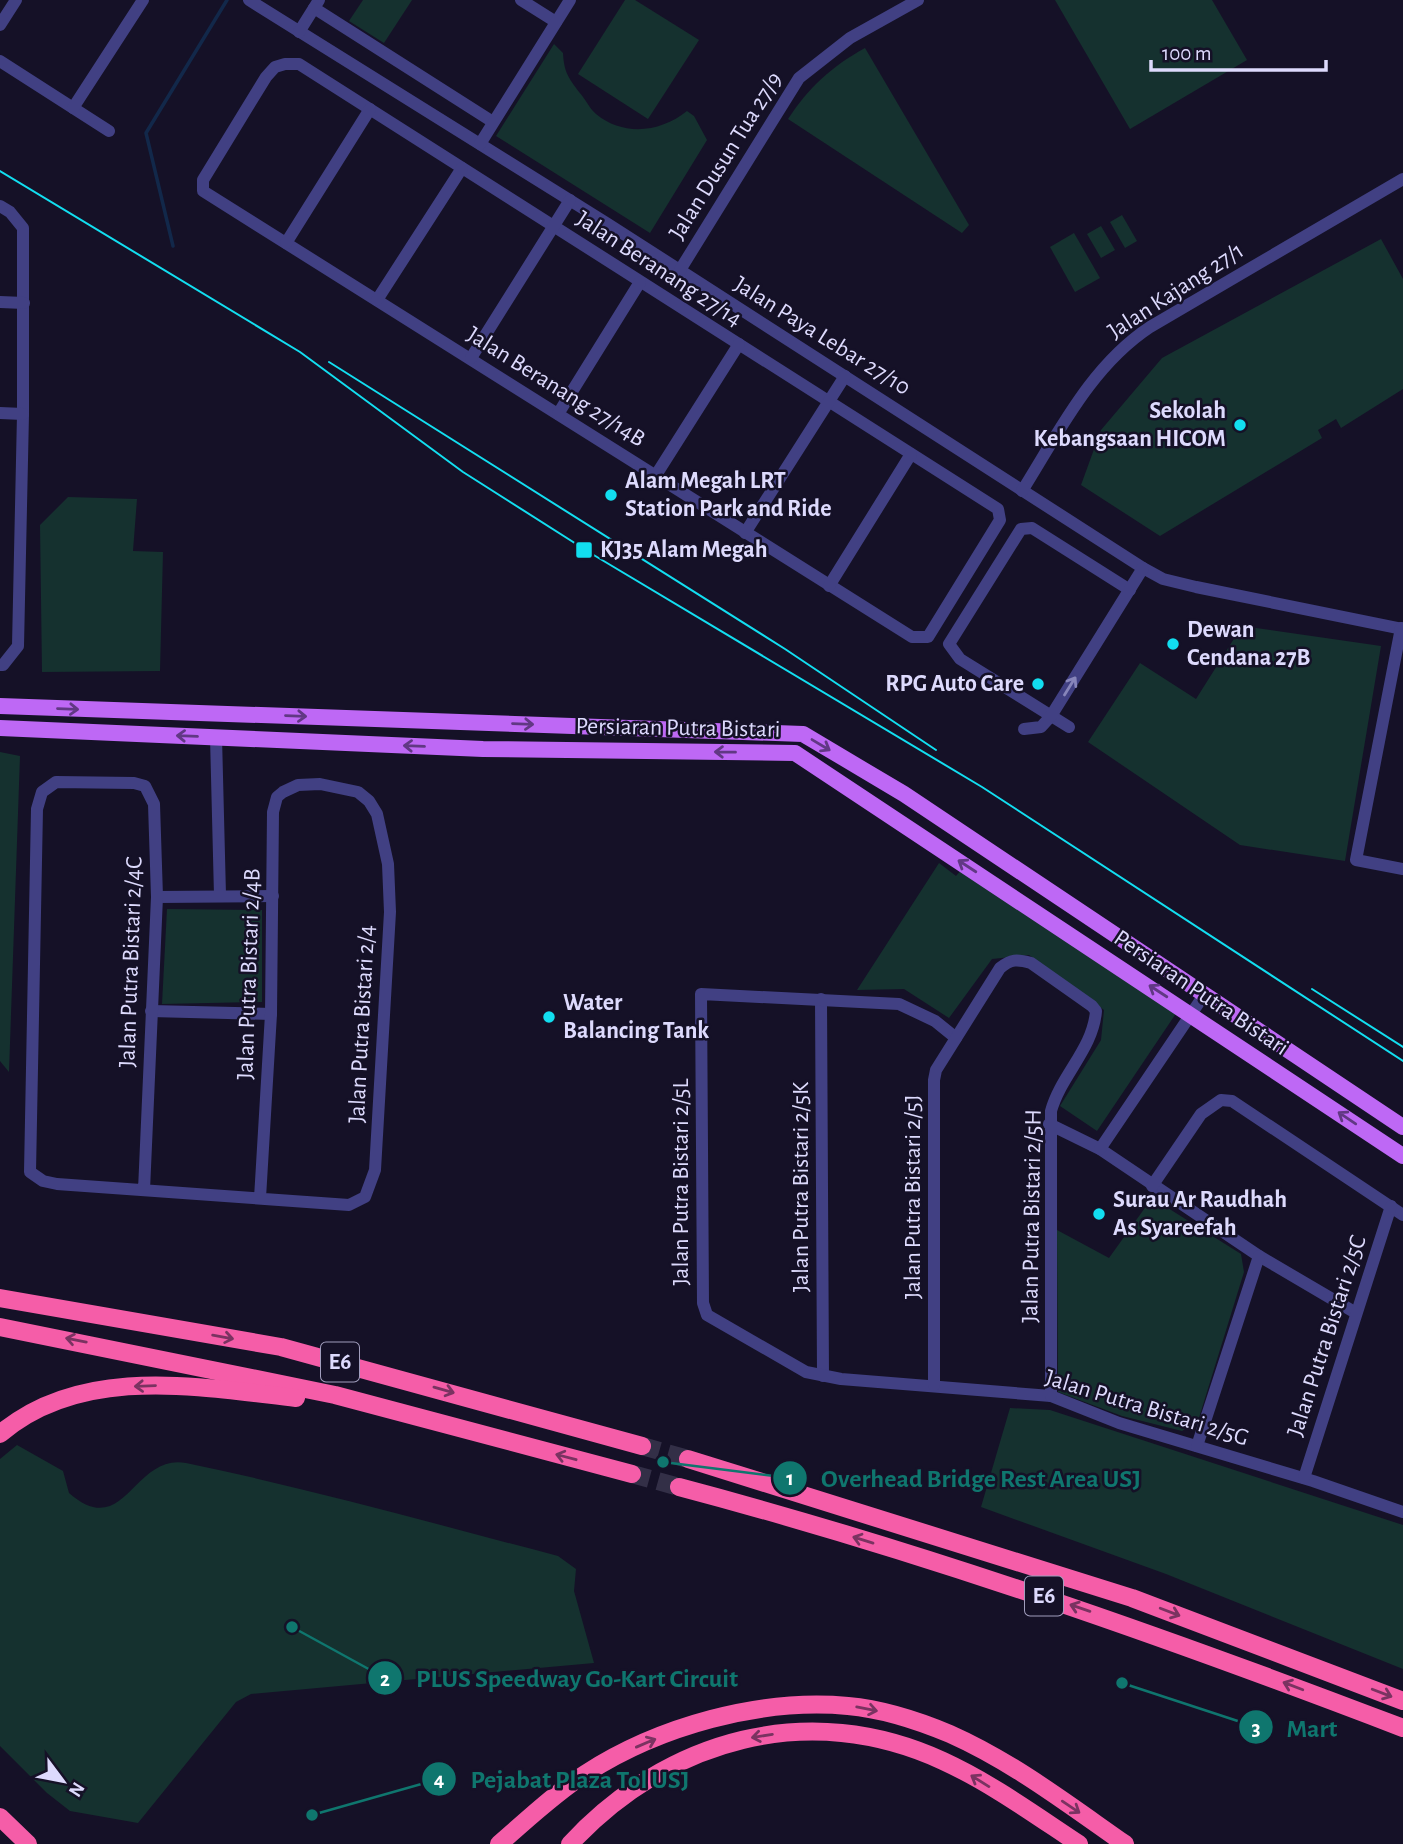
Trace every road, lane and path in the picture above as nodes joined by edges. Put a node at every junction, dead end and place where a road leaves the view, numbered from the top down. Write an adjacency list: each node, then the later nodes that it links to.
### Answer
1 (16, 0): 9 (street)
2 (143, 0): 12 (street)
3 (249, 0): 10 (street, Jalan Paya Lebar 27/10)
4 (520, 0): 8 (street)
5 (918, 0): 24 (street, Jalan Dusun Tua 27/9)
6 (569, 1): 8 (street)
7 (316, 4): 10 (street); 14 (street)
8 (556, 22): 14 (street)
9 (0, 25)
10 (299, 32): 16 (street, Jalan Paya Lebar 27/10)
11 (0, 61): 12 (street)
12 (73, 107): 15 (street)
13 (370, 109): 17 (street, Jalan Beranang 27/14); 19 (street, Jalan Beranang 27/14); 23 (street)
14 (494, 122): 16 (street)
15 (109, 131)
16 (480, 144): 20 (street, Jalan Paya Lebar 27/10)
17 (462, 168): 22 (street, Jalan Beranang 27/14); 26 (street)
18 (1403, 178): 38 (street, Jalan Kajang 27/1)
19 (201, 188): 23 (street, Jalan Beranang 27/14B)
20 (570, 200): 22 (street); 24 (street, Jalan Paya Lebar 27/10)
21 (0, 206): 28 (street)
22 (554, 226): 25 (street, Jalan Beranang 27/14); 30 (street)
23 (286, 243): 26 (street, Jalan Beranang 27/14B)
24 (680, 270): 31 (street, Jalan Paya Lebar 27/10)
25 (640, 282): 29 (street, Jalan Beranang 27/14); 35 (street)
26 (377, 300): 30 (street, Jalan Beranang 27/14B)
27 (0, 302): 28 (street)
28 (24, 303): 34 (street)
29 (738, 344): 32 (street, Jalan Beranang 27/14); 37 (street)
30 (471, 358): 35 (street, Jalan Beranang 27/14B)
31 (845, 376): 32 (street); 38 (street, Jalan Paya Lebar 27/10)
32 (829, 402): 36 (street, Jalan Beranang 27/14); 40 (street)
33 (0, 413): 34 (street)
34 (23, 414): 46 (street)
35 (558, 414): 37 (street, Jalan Beranang 27/14B)
36 (911, 454): 39 (street, Jalan Beranang 27/14); 42 (street)
37 (656, 475): 40 (street, Jalan Beranang 27/14B)
38 (1022, 491): 41 (street, Jalan Paya Lebar 27/10)
39 (998, 509): 42 (street, Jalan Beranang 27/14B)
40 (746, 533): 42 (street, Jalan Beranang 27/14B)
41 (1143, 568): 43 (street); 44 (street, Jalan Paya Lebar 27/10)
42 (829, 586)
43 (1130, 590): 48 (street, one-way to 43); 48 (street)
44 (1402, 629): 45 (street)
45 (1399, 660): 54 (street)
46 (0, 664)
47 (0, 706): 58 (main road, Persiaran Putra Bistari, one-way to 58)
48 (1051, 716): 49 (street); 51 (street)
49 (1069, 727)
50 (0, 728): 52 (main road, Persiaran Putra Bistari, one-way to 50)
51 (1024, 729)
52 (216, 737): 55 (street); 63 (main road, Persiaran Putra Bistari, one-way to 52)
53 (320, 784): 56 (street, Jalan Putra Bistari 2/4B); 71 (street, Jalan Putra Bistari 2/4)
54 (1403, 869)
55 (220, 895): 56 (street); 57 (street)
56 (273, 896): 62 (street, Jalan Putra Bistari 2/4B)
57 (157, 897): 61 (street, Jalan Putra Bistari 2/4C); 70 (street, Jalan Putra Bistari 2/4C)
58 (1204, 995): 63 (street); 66 (main road, Persiaran Putra Bistari)
59 (821, 999): 64 (street); 77 (street, Jalan Putra Bistari 2/5L); 79 (street, Jalan Putra Bistari 2/5K)
60 (1093, 1006): 64 (street, Jalan Putra Bistari 2/5J); 65 (street, Jalan Putra Bistari 2/5H)
61 (151, 1011): 62 (street); 70 (street, Jalan Putra Bistari 2/4C)
62 (271, 1014): 71 (street, Jalan Putra Bistari 2/4B)
63 (1193, 1014): 67 (street); 68 (main road, Persiaran Putra Bistari, one-way to 63)
64 (956, 1038): 80 (street, Jalan Putra Bistari 2/5J)
65 (1049, 1124): 67 (street); 82 (street, Jalan Putra Bistari 2/5H)
66 (1403, 1127)
67 (1100, 1149): 69 (street)
68 (1403, 1156)
69 (1152, 1186): 72 (street); 74 (street)
70 (144, 1190): 71 (street)
71 (260, 1198)
72 (1391, 1206): 73 (street); 76 (street, Jalan Putra Bistari 2/5C)
73 (1403, 1215)
74 (1259, 1256): 76 (street); 85 (street)
75 (0, 1298): 84 (highway, E6, one-way to 84)
76 (1356, 1314): 88 (street, Jalan Putra Bistari 2/5C)
77 (717, 1323): 79 (street, Jalan Putra Bistari 2/5G)
78 (0, 1326): 81 (highway, E6, one-way to 78)
79 (823, 1376): 80 (street, Jalan Putra Bistari 2/5G)
80 (934, 1385): 82 (street, Jalan Putra Bistari 2/5G)
81 (335, 1395): 83 (highway, one-way to 83); 87 (highway, E6, one-way to 81)
82 (1051, 1396): 85 (street, Jalan Putra Bistari 2/5G)
83 (0, 1434)
84 (642, 1446)
85 (1198, 1446): 88 (street, Jalan Putra Bistari 2/5G)
86 (688, 1459): 91 (highway, E6, one-way to 91)
87 (632, 1474)
88 (1304, 1478): 90 (street, Jalan Putra Bistari 2/5G)
89 (678, 1487): 92 (highway, E6, one-way to 89)
90 (1403, 1512)
91 (1403, 1701)
92 (1403, 1728)
93 (0, 1817): 94 (highway)
94 (28, 1844)
95 (499, 1844): 98 (highway, one-way to 98)
96 (570, 1844): 97 (highway, one-way to 96)
97 (1079, 1844)
98 (1125, 1844)

